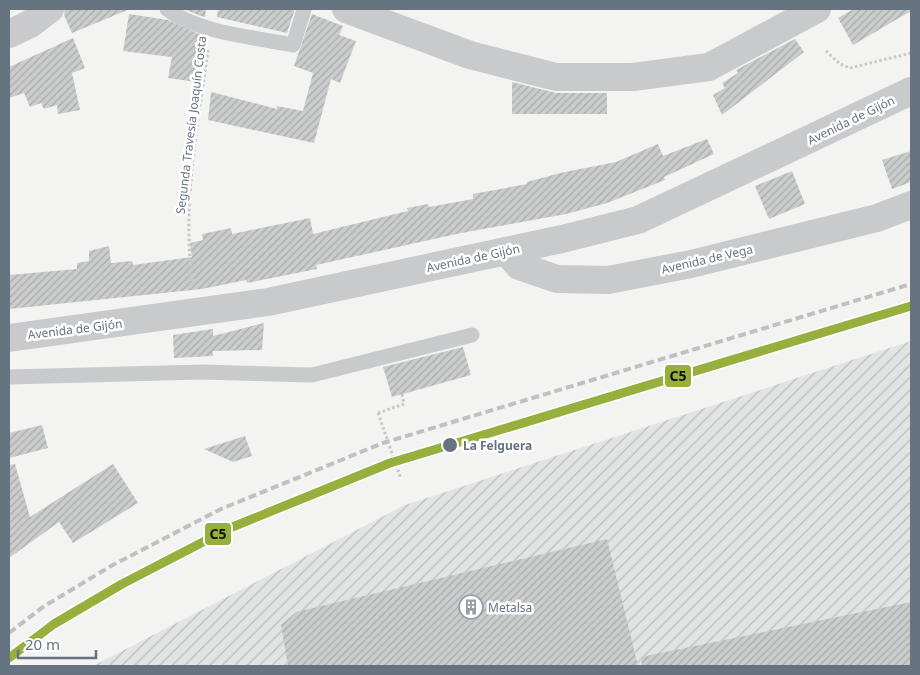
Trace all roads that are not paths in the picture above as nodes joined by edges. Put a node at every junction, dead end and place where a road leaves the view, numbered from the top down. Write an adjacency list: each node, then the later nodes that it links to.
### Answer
1 (50, 9): 6 (street)
2 (167, 9): 5 (lane)
3 (346, 9): 4 (street)
4 (818, 9)
5 (304, 10)
6 (9, 34)
7 (911, 91): 9 (street, Avenida de Gijón)
8 (911, 205): 9 (street, Avenida de Vega)
9 (506, 251): 11 (street, Avenida de Gijón)
10 (472, 335): 12 (lane)
11 (9, 338)
12 (9, 377)

